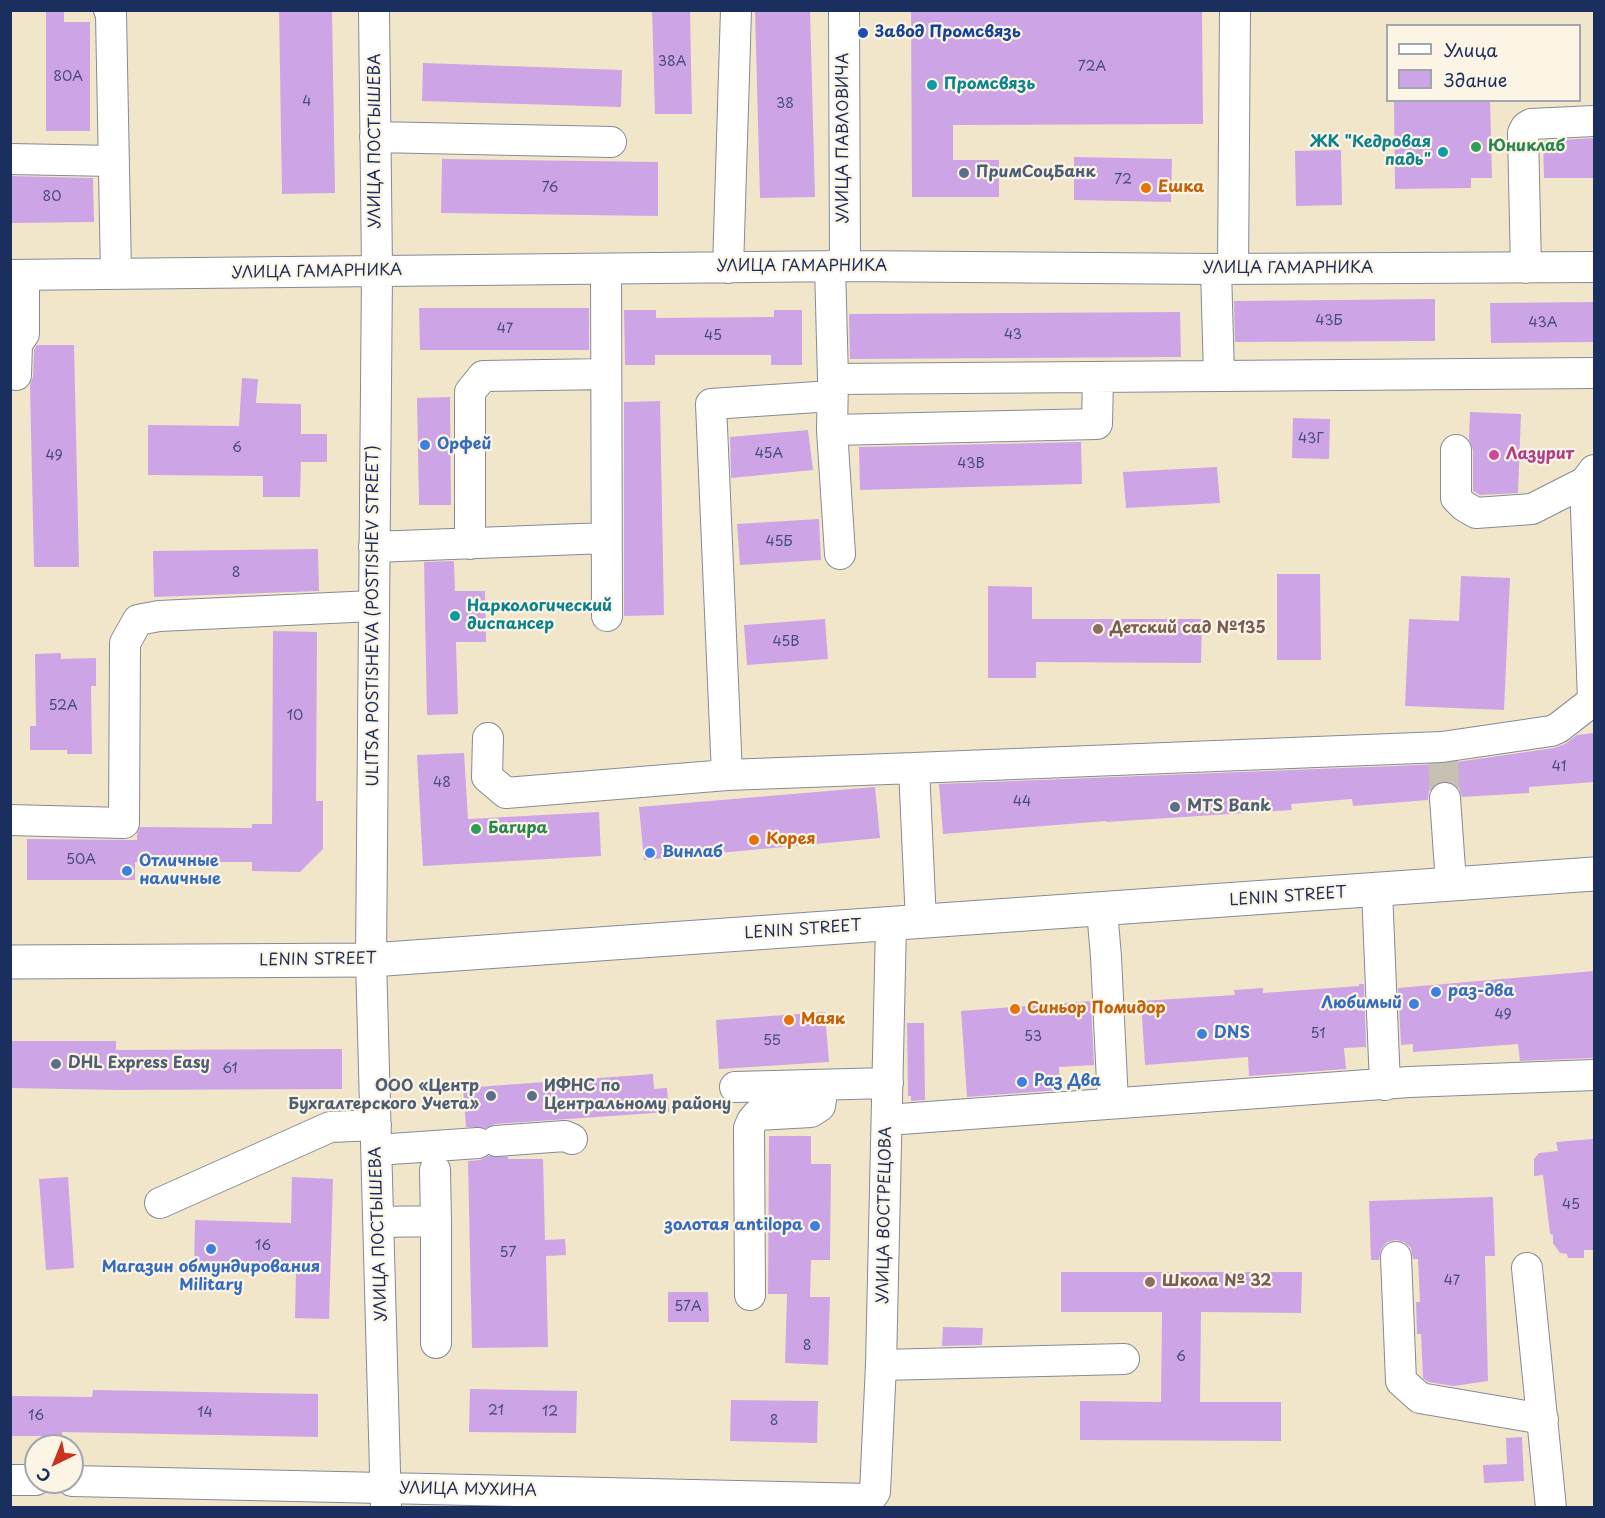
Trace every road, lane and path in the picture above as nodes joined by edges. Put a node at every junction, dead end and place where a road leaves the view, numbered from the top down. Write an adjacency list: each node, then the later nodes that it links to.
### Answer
1 (109, 10): 10 (street)
2 (375, 10): 7 (street, УЛИЦА ПОСТЫШЕВА)
3 (736, 10): 13 (street)
4 (844, 10): 11 (street, УЛИЦА ПАВЛОВИЧА)
5 (1235, 10): 16 (street)
6 (1594, 121): 14 (street)
7 (375, 137): 8 (street); 17 (street, УЛИЦА ПОСТЫШЕВА)
8 (611, 142)
9 (10, 159): 10 (street)
10 (114, 161): 18 (street)
11 (838, 266): 13 (street, УЛИЦА ГАМАРНИКА); 16 (street, УЛИЦА ГАМАРНИКА); 25 (street, УЛИЦА ПАВЛОВИЧА)
12 (1594, 267): 14 (street, УЛИЦА ГАМАРНИКА)
13 (728, 268): 15 (street, УЛИЦА ГАМАРНИКА)
14 (1526, 268): 16 (street, УЛИЦА ГАМАРНИКА)
15 (606, 269): 17 (street, УЛИЦА ГАМАРНИКА); 21 (street)
16 (1225, 269): 24 (street)
17 (377, 271): 18 (street, УЛИЦА ГАМАРНИКА); 31 (street, ULITSA POSTISHEVA (POSTISHEV STREET))
18 (116, 274): 19 (street, УЛИЦА ГАМАРНИКА)
19 (17, 275): 22 (street)
20 (1594, 373): 24 (street)
21 (606, 374): 29 (street); 30 (street)
22 (16, 375)
23 (1098, 376): 24 (street); 25 (street); 26 (street)
24 (1219, 376)
25 (833, 387): 26 (street, УЛИЦА ПАВЛОВИЧА); 38 (street)
26 (832, 430): 32 (street, УЛИЦА ПАВЛОВИЧА)
27 (1456, 450): 28 (street)
28 (1590, 476): 35 (street)
29 (606, 538): 30 (street); 34 (street)
30 (470, 543): 31 (street)
31 (374, 548): 33 (street, ULITSA POSTISHEVA (POSTISHEV STREET))
32 (840, 554)
33 (374, 606): 40 (street); 46 (street, ULITSA POSTISHEVA (POSTISHEV STREET))
34 (607, 616)
35 (1594, 700): 37 (street)
36 (488, 738): 38 (street)
37 (914, 768): 38 (street); 45 (street, УЛИЦА ВОСТРЕЦОВА)
38 (727, 775)
39 (1445, 798): 42 (street)
40 (10, 820)
41 (1594, 874): 42 (main road, LENIN STREET)
42 (1451, 883): 43 (main road, LENIN STREET)
43 (1377, 890): 44 (main road, LENIN STREET); 50 (street)
44 (1102, 910): 45 (main road, LENIN STREET); 53 (street)
45 (906, 923): 46 (main road, LENIN STREET); 49 (street, УЛИЦА ВОСТРЕЦОВА)
46 (371, 960): 47 (main road, LENIN STREET); 55 (street, УЛИЦА ПОСТЫШЕВА)
47 (10, 962)
48 (1594, 1075): 50 (street)
49 (888, 1083): 51 (street); 54 (street, УЛИЦА ВОСТРЕЦОВА)
50 (1385, 1085): 53 (street)
51 (823, 1086): 52 (street); 63 (street)
52 (735, 1087)
53 (1113, 1103): 54 (street)
54 (887, 1120): 66 (street, УЛИЦА ВОСТРЕЦОВА)
55 (376, 1137): 56 (street); 58 (street); 60 (street, УЛИЦА ПОСТЫШЕВА)
56 (572, 1139)
57 (435, 1170): 59 (street)
58 (159, 1203)
59 (436, 1221): 60 (street); 64 (street)
60 (379, 1222): 69 (street, УЛИЦА ПОСТЫШЕВА)
61 (1396, 1257): 67 (street)
62 (1527, 1268): 67 (street)
63 (750, 1295)
64 (436, 1344)
65 (1124, 1359): 66 (street)
66 (881, 1365): 70 (street, УЛИЦА ВОСТРЕЦОВА)
67 (1542, 1419): 71 (street)
68 (84, 1482): 69 (street, УЛИЦА МУХИНА)
69 (386, 1498): 70 (street, УЛИЦА МУХИНА)
70 (865, 1500)
71 (1551, 1508)

